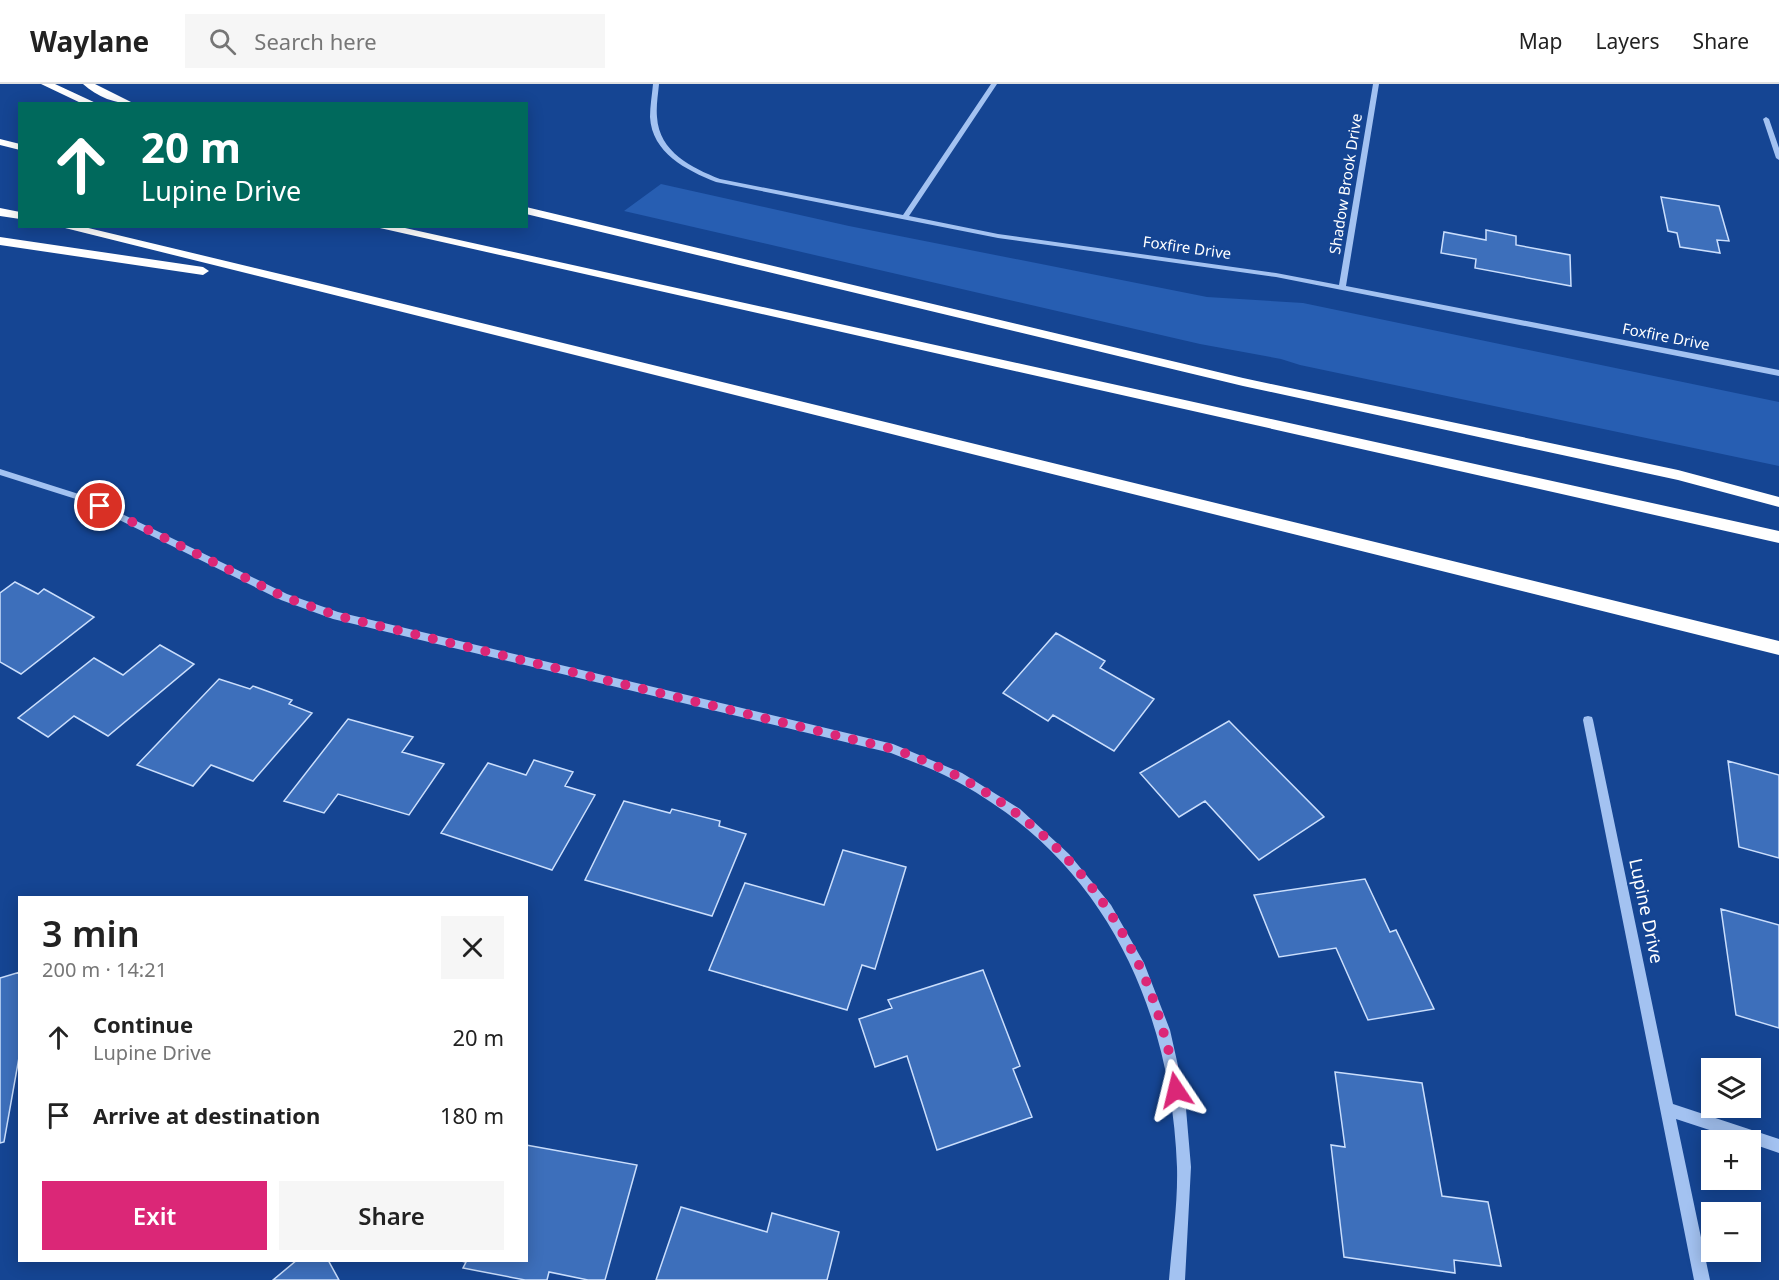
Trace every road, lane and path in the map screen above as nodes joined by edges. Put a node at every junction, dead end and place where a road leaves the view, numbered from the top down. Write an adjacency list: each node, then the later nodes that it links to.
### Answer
1 (46, 84): 6 (highway)
2 (88, 84): 7 (highway)
3 (656, 84): 15 (street, Foxfire Drive)
4 (994, 84): 15 (street)
5 (1376, 84): 20 (street, Shadow Brook Drive)
6 (88, 102)
7 (125, 102)
8 (1766, 118): 11 (street)
9 (0, 142): 10 (highway)
10 (18, 146)
11 (1779, 158)
12 (528, 210): 23 (highway)
13 (0, 212): 14 (highway)
14 (18, 216)
15 (905, 218): 20 (street, Foxfire Drive)
16 (71, 228): 19 (highway)
17 (386, 228): 24 (highway)
18 (0, 241): 19 (highway)
19 (322, 288): 25 (highway)
20 (1342, 288): 21 (street, Foxfire Drive)
21 (1779, 373)
22 (0, 472): 29 (street)
23 (1779, 502)
24 (1779, 537)
25 (1779, 648)
26 (1588, 720): 27 (street, Lupine Drive)
27 (1668, 1109): 28 (street); 30 (street, Lupine Drive)
28 (1779, 1146)
29 (1177, 1280)
30 (1702, 1280)

